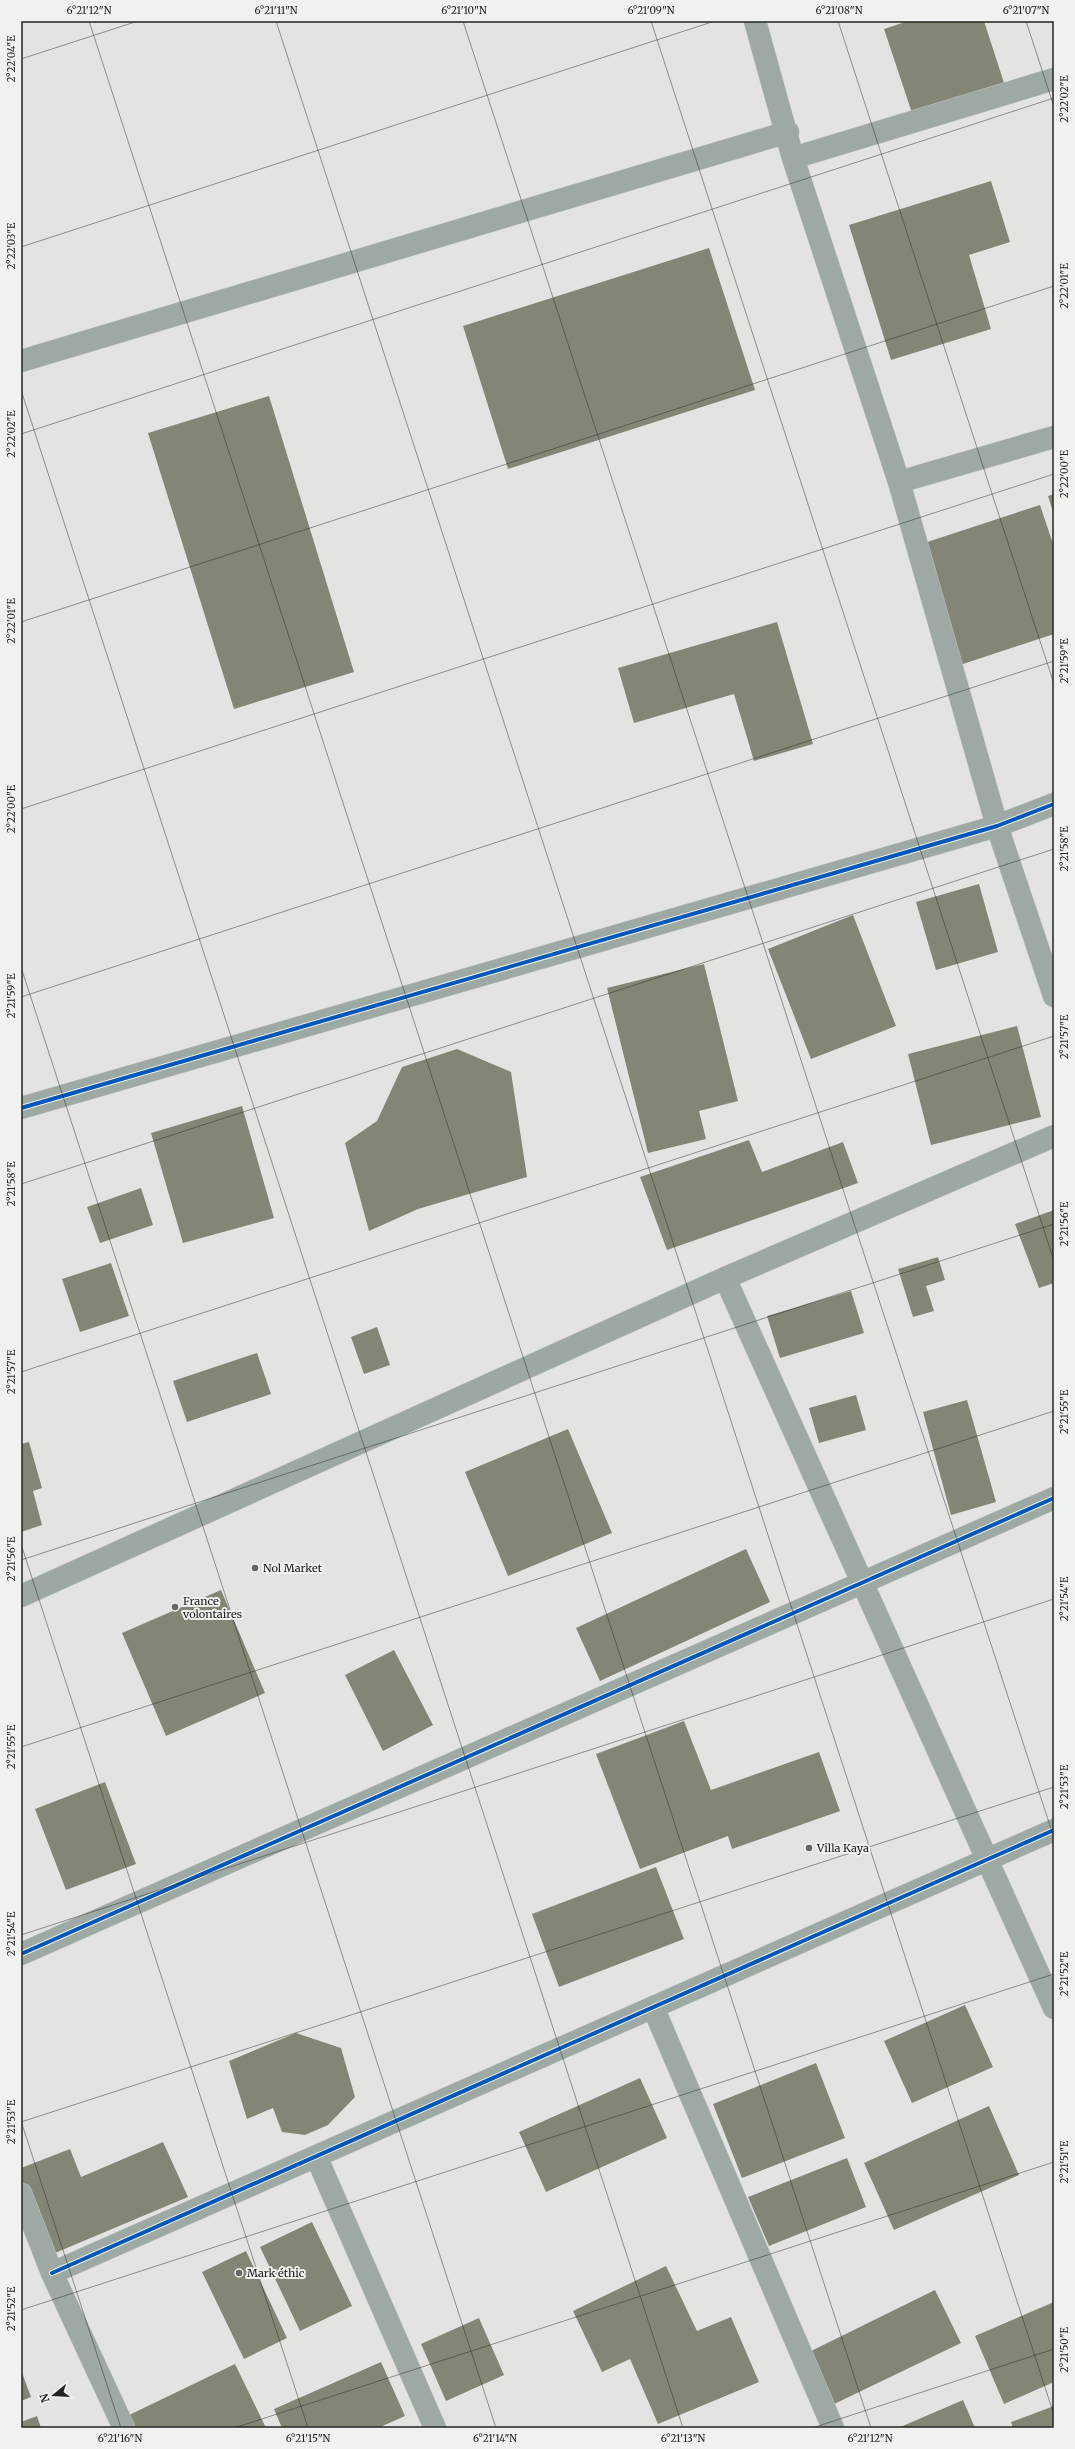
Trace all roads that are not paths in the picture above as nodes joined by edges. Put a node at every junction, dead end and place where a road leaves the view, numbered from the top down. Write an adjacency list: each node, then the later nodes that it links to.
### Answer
1 (755, 21): 3 (street)
2 (1054, 79): 4 (street)
3 (788, 132): 4 (street); 5 (street)
4 (793, 158): 7 (street)
5 (21, 361)
6 (1054, 437): 7 (street)
7 (899, 482): 9 (street)
8 (1054, 804): 9 (street)
9 (997, 826): 10 (street); 11 (street)
10 (1054, 996)
11 (21, 1108)
12 (1054, 1136): 13 (main road)
13 (725, 1278): 15 (street); 16 (main road)
14 (1054, 1498): 15 (street)
15 (863, 1582): 18 (street); 19 (street)
16 (21, 1596)
17 (1054, 1830): 18 (street)
18 (987, 1859): 20 (street); 21 (street)
19 (21, 1954)
20 (653, 2007): 22 (street); 27 (street)
21 (1054, 2008)
22 (316, 2156): 24 (street); 26 (street)
23 (21, 2194): 24 (street)
24 (52, 2273): 25 (street)
25 (124, 2428)
26 (435, 2428)
27 (833, 2428)

